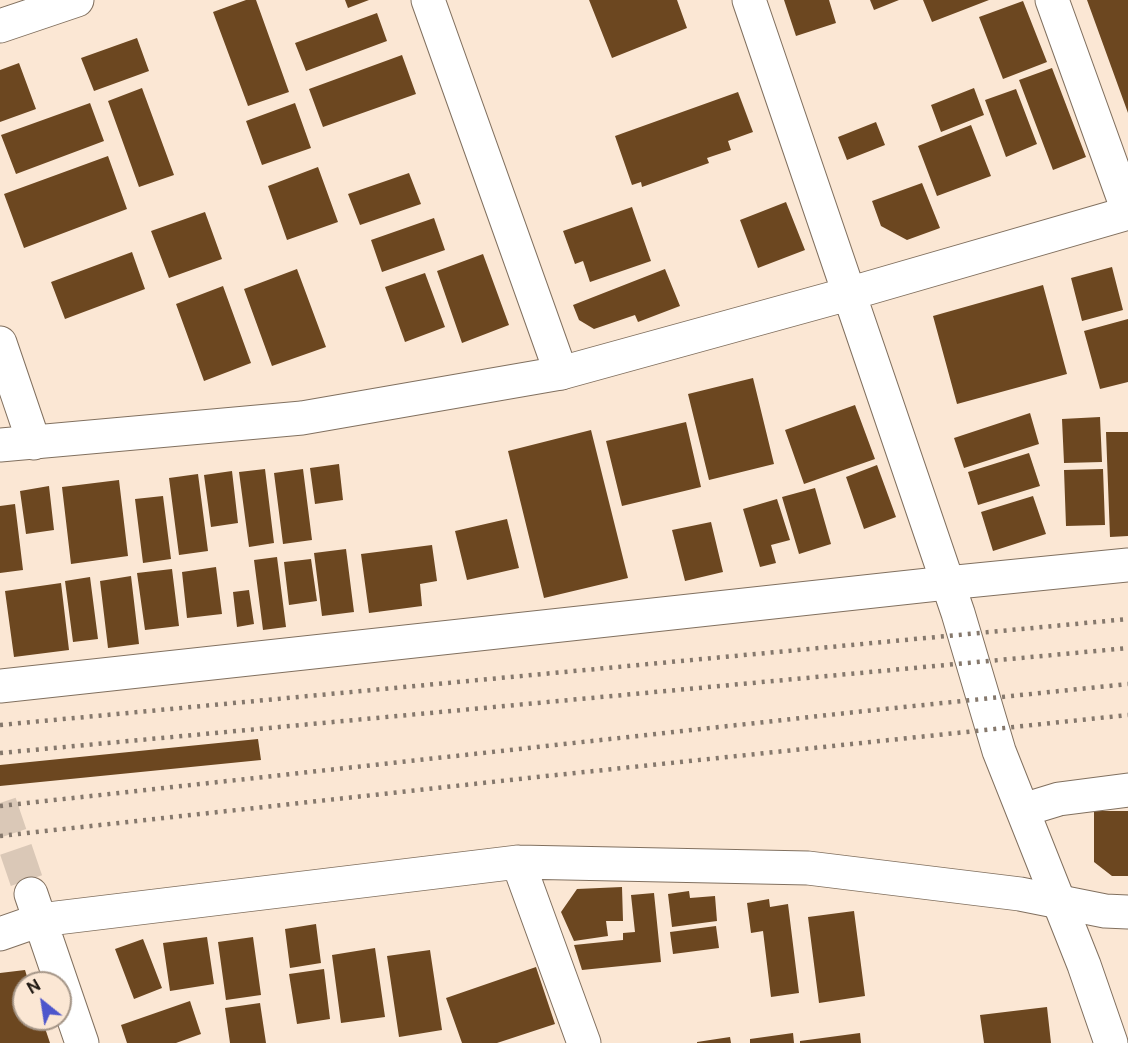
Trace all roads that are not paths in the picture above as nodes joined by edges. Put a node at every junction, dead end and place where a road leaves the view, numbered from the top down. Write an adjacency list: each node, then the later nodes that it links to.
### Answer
1 (77, 0): 5 (street)
2 (428, 0): 9 (street)
3 (749, 0): 7 (street)
4 (1052, 0): 6 (street)
5 (0, 26)
6 (1128, 212): 7 (street)
7 (849, 294): 9 (street); 13 (street)
8 (0, 343): 10 (street)
9 (561, 373): 10 (street)
10 (34, 443): 11 (street)
11 (0, 445)
12 (1128, 565): 13 (street)
13 (947, 583): 14 (street); 16 (street)
14 (0, 686)
15 (1128, 790): 16 (street)
16 (1023, 810): 18 (street)
17 (519, 862): 18 (street); 19 (street); 23 (street)
18 (1060, 903): 20 (street); 24 (street)
19 (35, 907): 21 (street); 22 (street)
20 (1128, 912)
21 (0, 934)
22 (82, 1043)
23 (584, 1043)
24 (1111, 1043)

